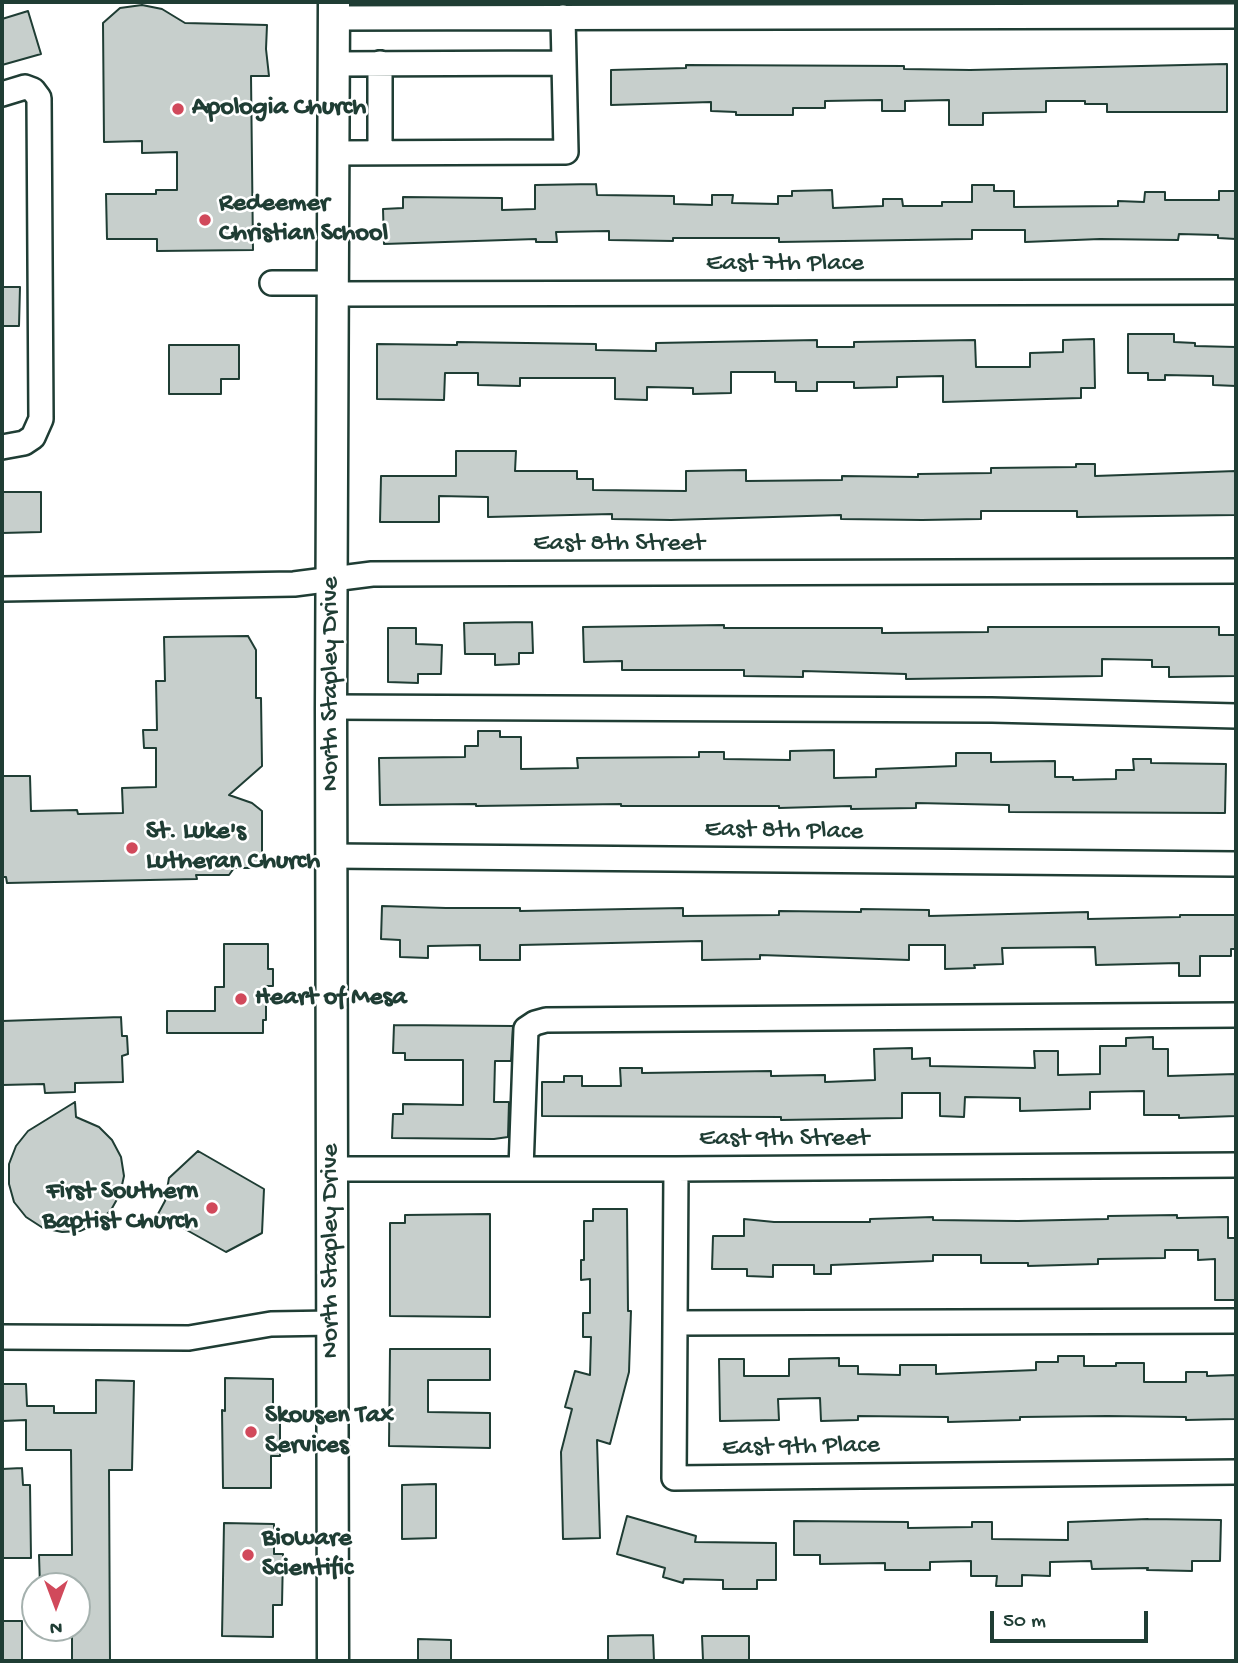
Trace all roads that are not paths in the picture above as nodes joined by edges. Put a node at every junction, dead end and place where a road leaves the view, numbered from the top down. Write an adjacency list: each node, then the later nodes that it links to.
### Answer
1 (334, 10): 3 (street); 6 (main road, North Stapley Drive)
2 (1236, 16): 3 (street)
3 (562, 17): 5 (street)
4 (380, 63): 5 (street); 6 (street); 9 (street)
5 (564, 63): 9 (street)
6 (334, 64): 8 (main road, North Stapley Drive)
7 (2, 94): 13 (street)
8 (334, 153): 9 (street); 11 (main road, North Stapley Drive)
9 (380, 153)
10 (272, 283): 11 (street, East 7th Place)
11 (334, 289): 12 (street, East 7th Place); 15 (main road, North Stapley Drive)
12 (1236, 292)
13 (2, 447)
14 (1236, 571): 15 (street, East 8th Street)
15 (332, 578): 16 (street, East 8th Street); 17 (main road, North Stapley Drive)
16 (2, 589)
17 (331, 707): 18 (street); 19 (main road, North Stapley Drive)
18 (1236, 716)
19 (331, 856): 20 (street, East 8th Place); 23 (main road, North Stapley Drive)
20 (1236, 864)
21 (1236, 1015): 24 (street)
22 (1236, 1165): 25 (street, East 9th Street)
23 (332, 1169): 24 (street, East 9th Street); 27 (main road, North Stapley Drive)
24 (521, 1169): 25 (street, East 9th Street)
25 (676, 1169): 28 (street, East 9th Place)
26 (1236, 1321): 28 (street)
27 (333, 1323): 29 (street); 31 (main road, North Stapley Drive)
28 (675, 1323): 30 (street, East 9th Place)
29 (2, 1337)
30 (1236, 1472)
31 (333, 1661)

